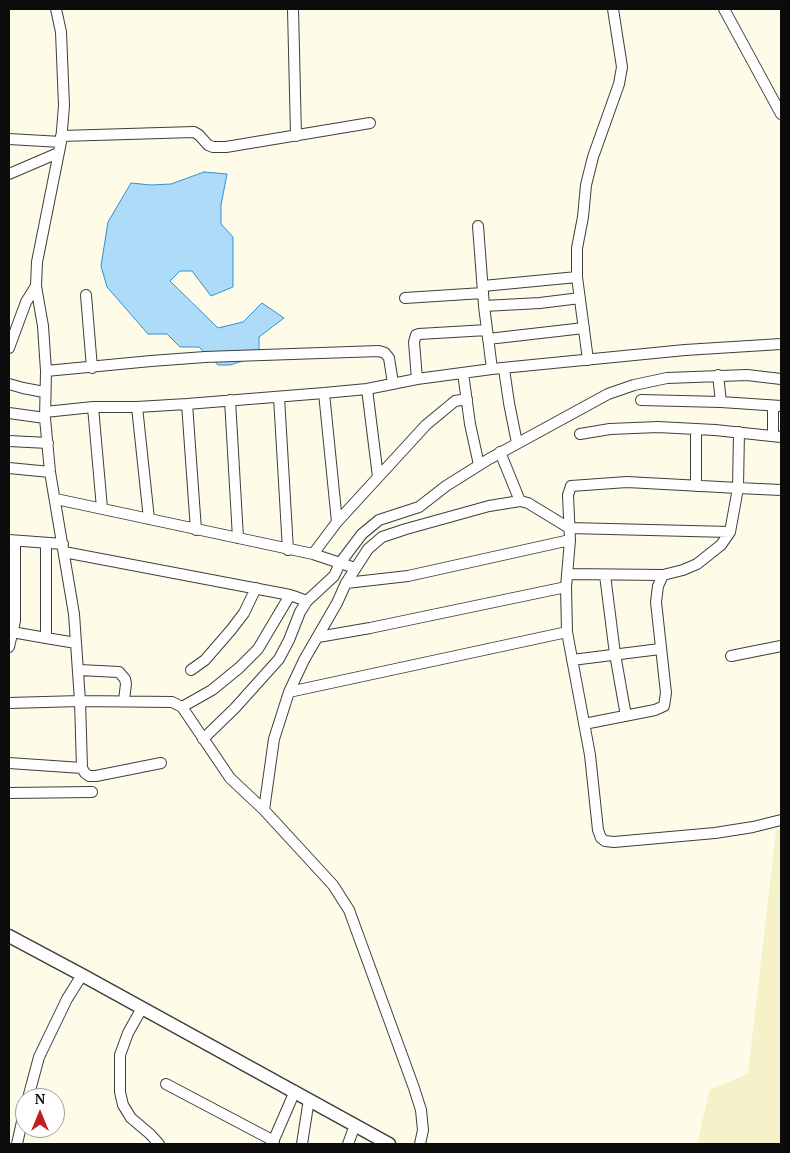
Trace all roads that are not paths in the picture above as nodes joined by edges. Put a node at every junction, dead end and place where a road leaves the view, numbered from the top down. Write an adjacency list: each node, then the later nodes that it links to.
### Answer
1 (56, 9): 9 (street)
2 (293, 9): 7 (street)
3 (613, 9): 13 (street)
4 (724, 9): 5 (street)
5 (781, 114)
6 (370, 123): 7 (street)
7 (296, 136): 9 (street)
8 (9, 139): 9 (street)
9 (61, 139): 10 (street)
10 (58, 153): 11 (street); 14 (street)
11 (9, 174)
12 (478, 226): 15 (street)
13 (577, 277): 15 (street); 18 (street)
14 (36, 286): 23 (street); 28 (street)
15 (483, 289): 17 (street); 19 (street)
16 (86, 295): 25 (street)
17 (405, 298)
18 (580, 298): 19 (street); 20 (street)
19 (484, 306): 21 (street)
20 (584, 328): 21 (street); 24 (street)
21 (488, 335): 26 (street); 31 (street)
22 (781, 344): 24 (street)
23 (9, 348)
24 (588, 360): 27 (street)
25 (92, 368): 28 (street); 33 (street)
26 (492, 369): 27 (street); 29 (street)
27 (504, 369): 55 (street)
28 (46, 371): 36 (street)
29 (463, 373): 31 (street); 39 (street)
30 (718, 375): 32 (street); 42 (street); 55 (street)
31 (417, 378): 33 (street)
32 (781, 379)
33 (393, 383): 35 (street)
34 (9, 384): 36 (street)
35 (367, 389): 37 (street); 60 (street)
36 (44, 392): 48 (street)
37 (324, 393): 38 (street); 68 (street)
38 (279, 397): 40 (street); 77 (street)
39 (467, 398): 57 (street); 60 (street)
40 (230, 400): 43 (street); 72 (street)
41 (641, 400): 42 (street)
42 (721, 402): 44 (street)
43 (187, 404): 46 (street); 70 (street)
44 (777, 406): 52 (street)
45 (93, 407): 46 (street); 48 (street); 66 (street)
46 (137, 407): 67 (street)
47 (9, 413): 48 (street)
48 (45, 415): 54 (street)
49 (696, 429): 50 (street); 51 (street); 61 (street)
50 (739, 432): 52 (street); 62 (street)
51 (580, 434)
52 (777, 436)
53 (9, 441): 54 (street)
54 (48, 443): 59 (street)
55 (517, 443): 56 (street)
56 (500, 452): 57 (street); 65 (street)
57 (479, 465): 79 (street)
58 (9, 468): 59 (street)
59 (50, 472): 64 (street)
60 (378, 477): 68 (street)
61 (696, 486): 62 (street); 69 (street)
62 (738, 488): 63 (street); 71 (street)
63 (781, 490)
64 (56, 499): 66 (street); 76 (street)
65 (520, 500): 69 (street); 80 (street)
66 (102, 508): 67 (street)
67 (149, 519): 70 (street)
68 (337, 522): 78 (street)
69 (569, 528): 71 (street); 74 (street)
70 (196, 530): 72 (street)
71 (730, 532): 83 (street)
72 (238, 538): 77 (street)
73 (12, 540): 75 (street); 89 (street)
74 (570, 540): 81 (street); 84 (street)
75 (46, 543): 76 (street); 92 (street)
76 (64, 548): 86 (street); 93 (street)
77 (288, 550): 78 (street)
78 (313, 554): 79 (street)
79 (340, 563): 80 (street); 88 (street)
80 (355, 568): 84 (street)
81 (567, 574): 82 (street); 85 (street)
82 (605, 575): 83 (street); 97 (street)
83 (663, 575): 96 (street)
84 (346, 583): 91 (street)
85 (566, 587): 90 (street); 91 (street)
86 (256, 588): 87 (street); 101 (street)
87 (290, 595): 88 (street); 106 (street)
88 (306, 601): 109 (street)
89 (12, 632): 92 (street); 95 (street)
90 (567, 632): 99 (street); 102 (street)
91 (318, 637): 102 (street)
92 (46, 638): 93 (street)
93 (76, 643): 100 (street)
94 (781, 646): 98 (street)
95 (9, 647)
96 (660, 648): 97 (street); 107 (street)
97 (615, 654): 99 (street); 107 (street)
98 (731, 656)
99 (572, 660): 108 (street)
100 (79, 670): 103 (street); 104 (street)
101 (191, 670)
102 (289, 692): 115 (street)
103 (124, 700): 104 (street); 106 (street)
104 (80, 701): 105 (street); 112 (street)
105 (9, 703)
106 (182, 707): 109 (street)
107 (626, 716): 108 (street)
108 (584, 724): 116 (street)
109 (204, 739): 115 (street)
110 (9, 763): 112 (street)
111 (161, 763): 112 (street)
112 (82, 768)
113 (9, 792): 114 (street)
114 (92, 792)
115 (264, 810): 130 (street)
116 (781, 820)
117 (9, 936): 118 (street)
118 (82, 975): 119 (street); 121 (street)
119 (142, 1008): 122 (street); 126 (street)
120 (166, 1084): 125 (street)
121 (31, 1088)
122 (295, 1092): 123 (street); 125 (street)
123 (309, 1099): 124 (street); 127 (street)
124 (355, 1125): 128 (street); 129 (street)
125 (273, 1143)
126 (158, 1144)
127 (302, 1144)
128 (348, 1144)
129 (389, 1144)
130 (420, 1144)

